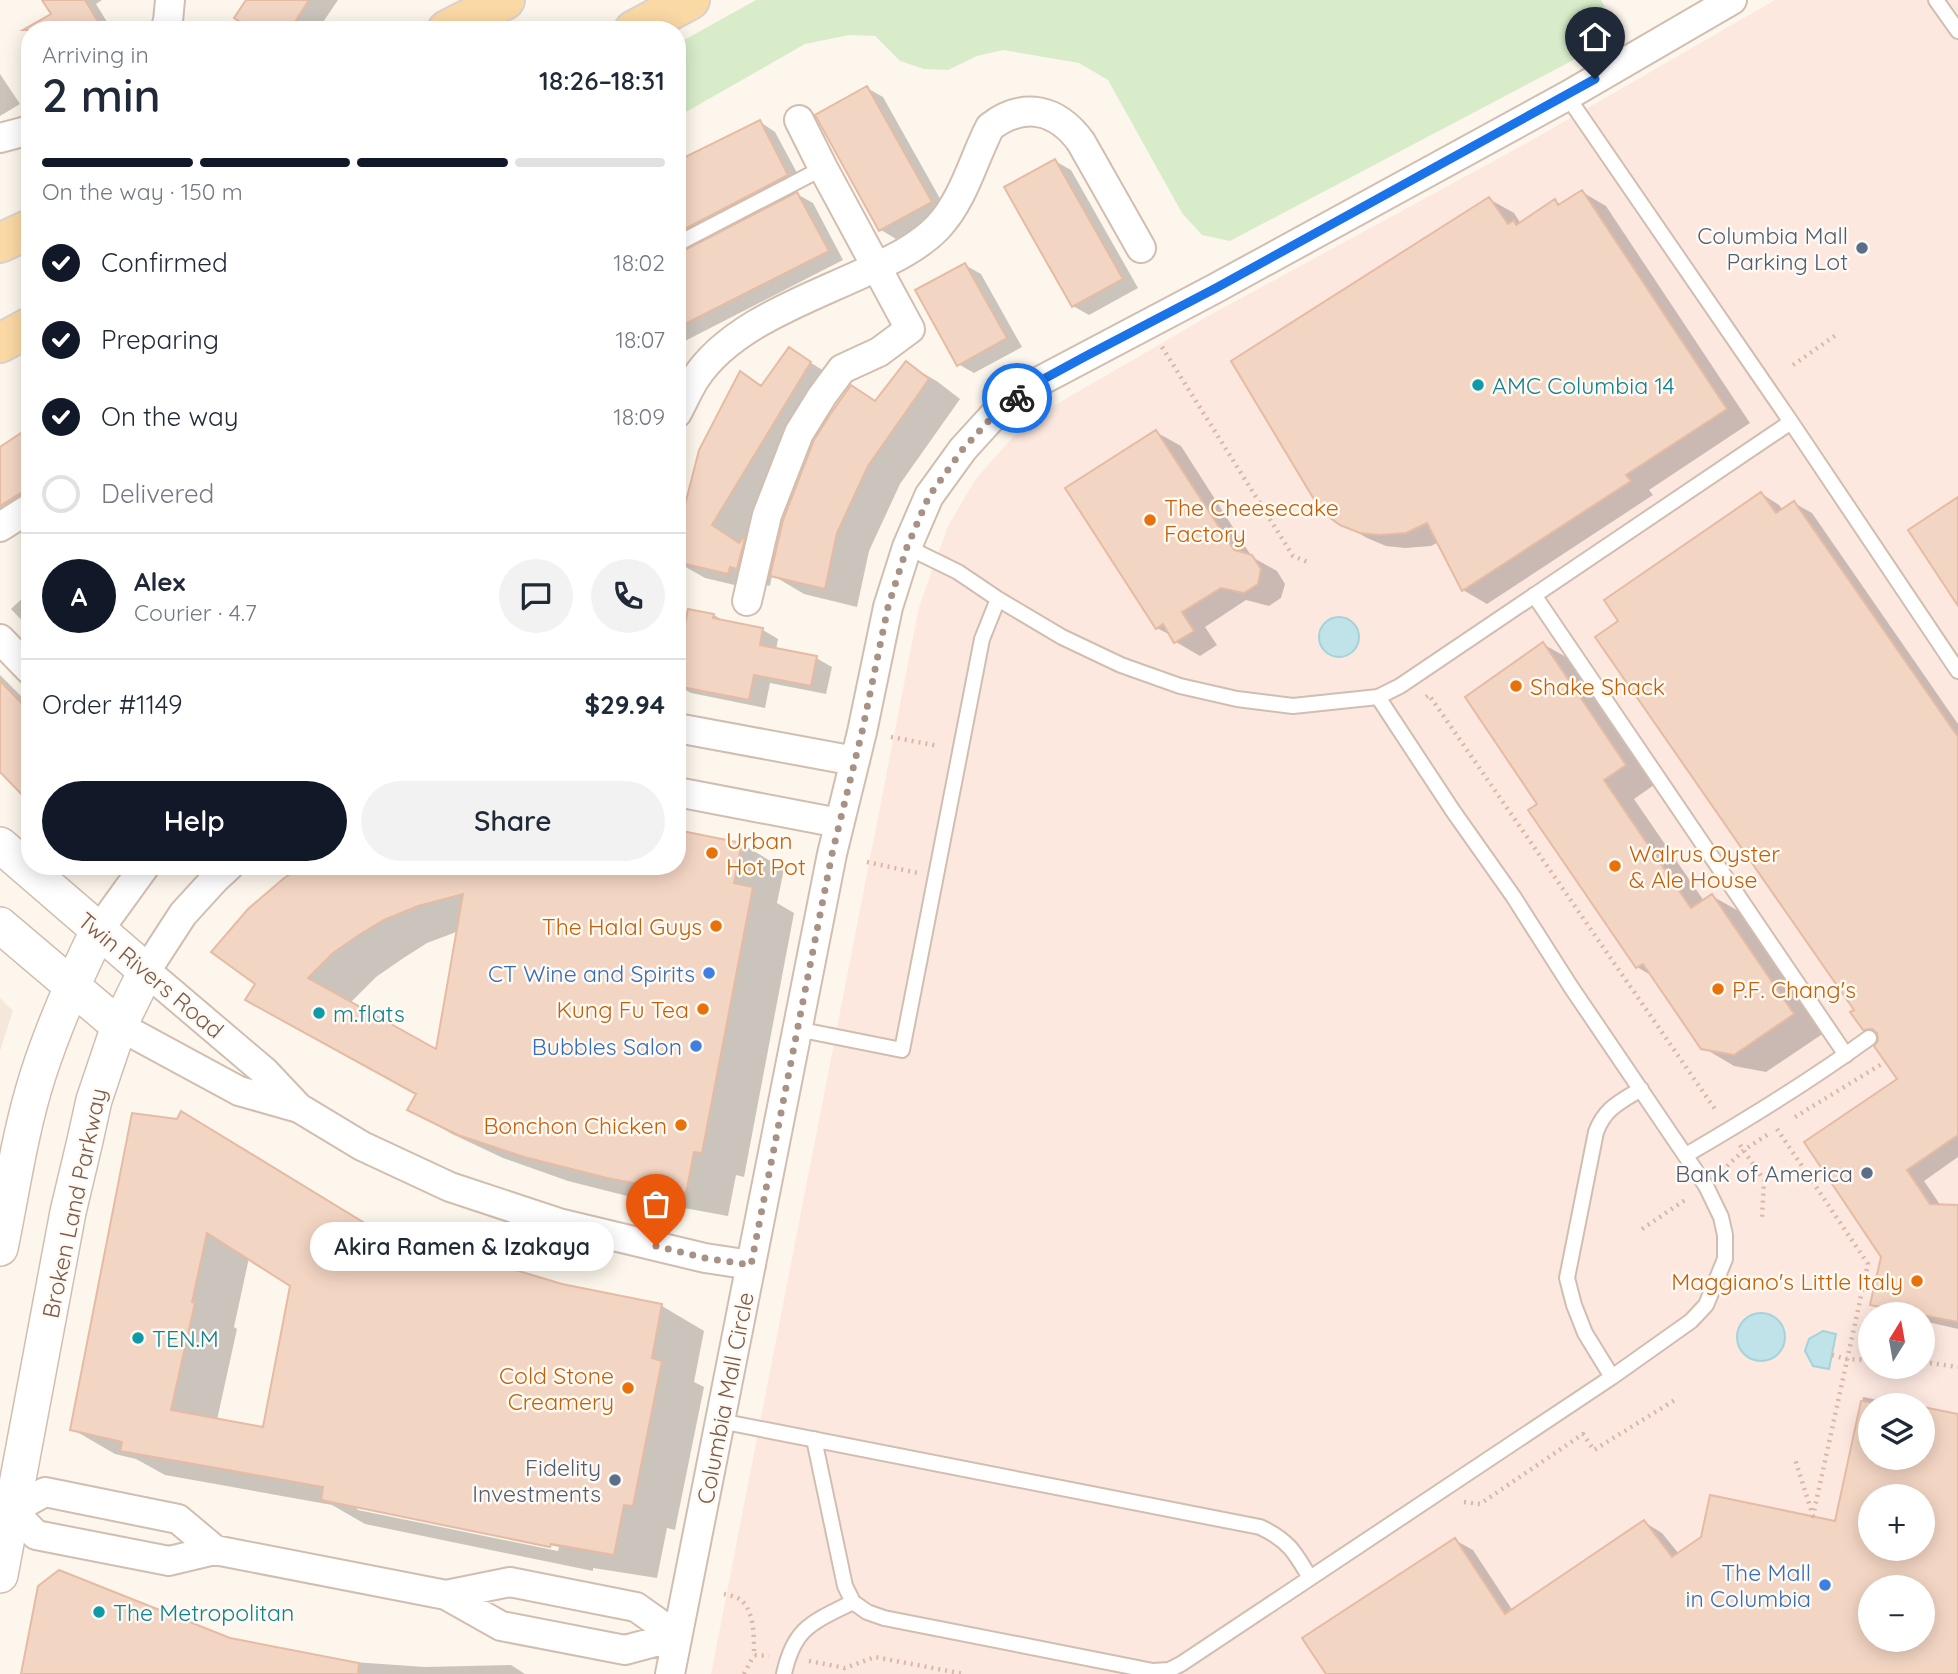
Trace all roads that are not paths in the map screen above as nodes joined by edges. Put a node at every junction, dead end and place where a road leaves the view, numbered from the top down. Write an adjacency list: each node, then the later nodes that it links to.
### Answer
1 (170, 0): 6 (street)
2 (505, 0): 7 (main road)
3 (690, 0): 8 (main road)
4 (1732, 0): 10 (street, Columbia Mall Circle)
5 (1937, 0): 9 (lane)
6 (168, 21)
7 (464, 21)
8 (651, 21)
9 (1958, 32)
10 (1567, 96): 23 (lane); 26 (street, Columbia Mall Circle)
11 (799, 120): 14 (street)
12 (21, 132): 13 (street)
13 (0, 138)
14 (823, 168): 16 (lane); 19 (street)
15 (21, 233): 17 (main road)
16 (686, 239)
17 (0, 243)
18 (1141, 248): 19 (street)
19 (876, 267): 22 (street); 29 (street)
20 (21, 332): 21 (main road)
21 (0, 343)
22 (686, 396)
23 (1791, 422): 27 (lane); 32 (lane)
24 (21, 514): 25 (street)
25 (0, 527)
26 (907, 547): 28 (lane); 35 (street, Columbia Mall Circle)
27 (1534, 595): 33 (lane); 50 (lane)
28 (998, 599): 33 (lane); 48 (lane)
29 (747, 601)
30 (0, 639): 31 (street)
31 (21, 661)
32 (1958, 671)
33 (1378, 697): 51 (lane)
34 (686, 730): 35 (street)
35 (855, 761): 37 (street, Columbia Mall Circle)
36 (686, 794): 37 (street)
37 (839, 824): 48 (street, Columbia Mall Circle)
38 (0, 845): 39 (street, Twin Rivers Road)
39 (21, 863)
40 (34, 875): 44 (street, Twin Rivers Road)
41 (138, 875): 44 (street)
42 (219, 875): 45 (street, Broken Land Parkway)
43 (0, 925): 46 (street, Twin Rivers Road)
44 (98, 931): 45 (street, Twin Rivers Road); 46 (street)
45 (146, 971): 47 (street, Broken Land Parkway); 52 (street, Twin Rivers Road)
46 (71, 986): 47 (street, Twin Rivers Road); 54 (street)
47 (119, 1026): 52 (street, Twin Rivers Road); 59 (street, Broken Land Parkway)
48 (797, 1029): 55 (street, Columbia Mall Circle)
49 (1869, 1038): 50 (lane)
50 (1846, 1055): 53 (lane)
51 (1641, 1089): 53 (lane); 56 (lane)
52 (299, 1108): 55 (street, Twin Rivers Road)
53 (1686, 1155): 56 (lane)
54 (0, 1248)
55 (751, 1265): 57 (street, Columbia Mall Circle)
56 (1612, 1377): 62 (lane)
57 (720, 1421): 58 (lane); 65 (street, Columbia Mall Circle)
58 (814, 1439): 62 (lane); 64 (lane)
59 (6, 1508): 60 (street); 60 (street); 61 (street, Broken Land Parkway)
60 (215, 1550): 63 (street)
61 (0, 1575)
62 (1310, 1578): 64 (lane)
63 (446, 1595): 65 (street); 65 (street)
64 (853, 1602): 67 (lane)
65 (677, 1636): 66 (street, Columbia Mall Circle)
66 (670, 1674)
67 (784, 1674)

